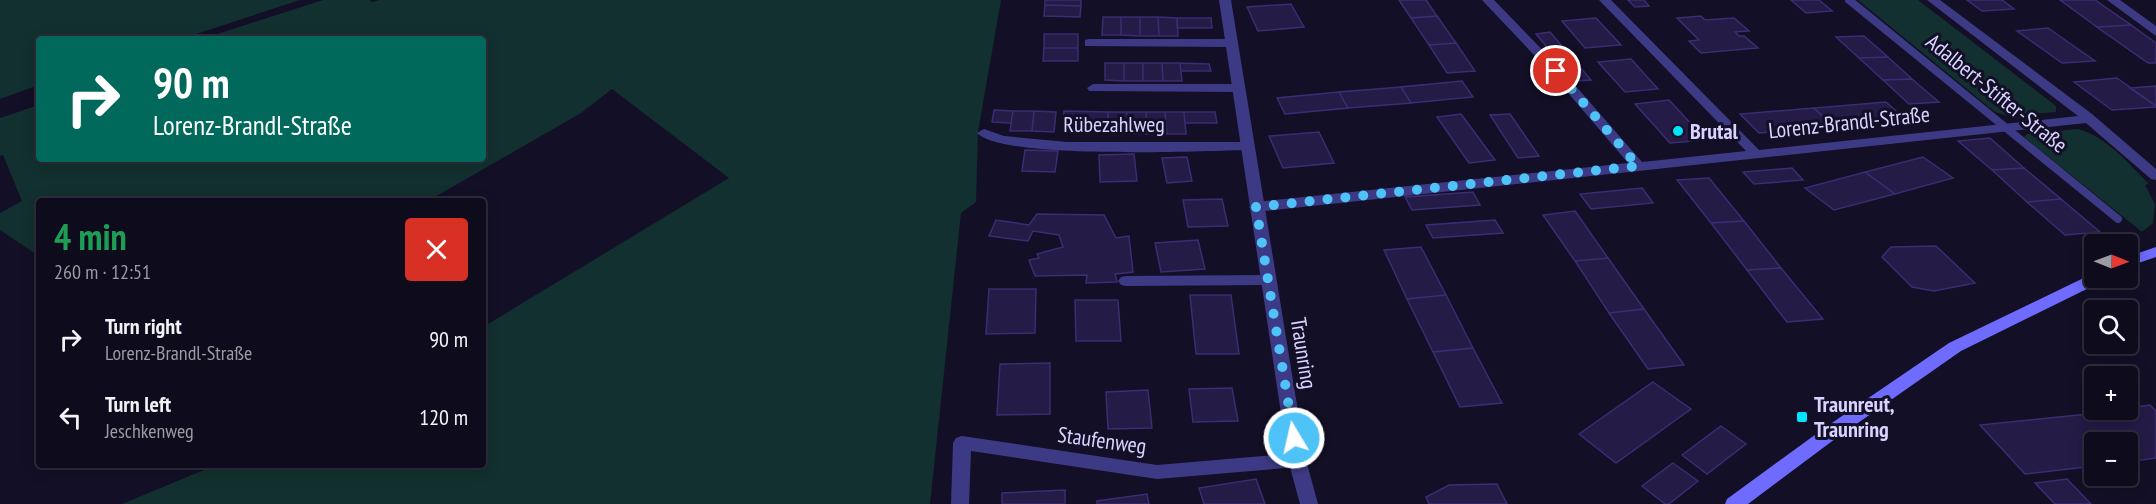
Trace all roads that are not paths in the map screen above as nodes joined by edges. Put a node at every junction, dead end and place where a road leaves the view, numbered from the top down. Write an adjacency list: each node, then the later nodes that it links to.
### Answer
1 (1224, 0): 9 (street, Traunring)
2 (1488, 0): 17 (street)
3 (1605, 0): 16 (street)
4 (1849, 0): 13 (lane, Adalbert-Stifter-Straße)
5 (1933, 0): 12 (street, Adalbert-Stifter-Straße)
6 (2113, 0): 7 (street)
7 (2156, 32)
8 (1089, 43): 9 (street)
9 (1231, 43): 11 (street, Traunring)
10 (1093, 88): 11 (street)
11 (1237, 88): 15 (street, Traunring)
12 (2089, 119): 13 (street, Lorenz-Brandl-Straße); 18 (street, Adalbert-Stifter-Straße)
13 (2003, 126): 16 (street, Lorenz-Brandl-Straße); 20 (lane, Adalbert-Stifter-Straße)
14 (984, 133): 15 (street, Rübezahlweg)
15 (1246, 146): 19 (street, Traunring)
16 (1756, 154): 17 (street, Lorenz-Brandl-Straße)
17 (1638, 166): 19 (street, Lorenz-Brandl-Straße)
18 (2156, 176)
19 (1256, 207): 23 (street, Traunring)
20 (2118, 219)
21 (2156, 252): 22 (main road)
22 (2138, 258)
23 (1268, 280): 24 (street); 26 (street, Traunring)
24 (1126, 281)
25 (2084, 284): 29 (main road)
26 (1297, 460): 27 (street, Staufenweg); 28 (street, Traunring)
27 (960, 504)
28 (1309, 504)
29 (1734, 504)

